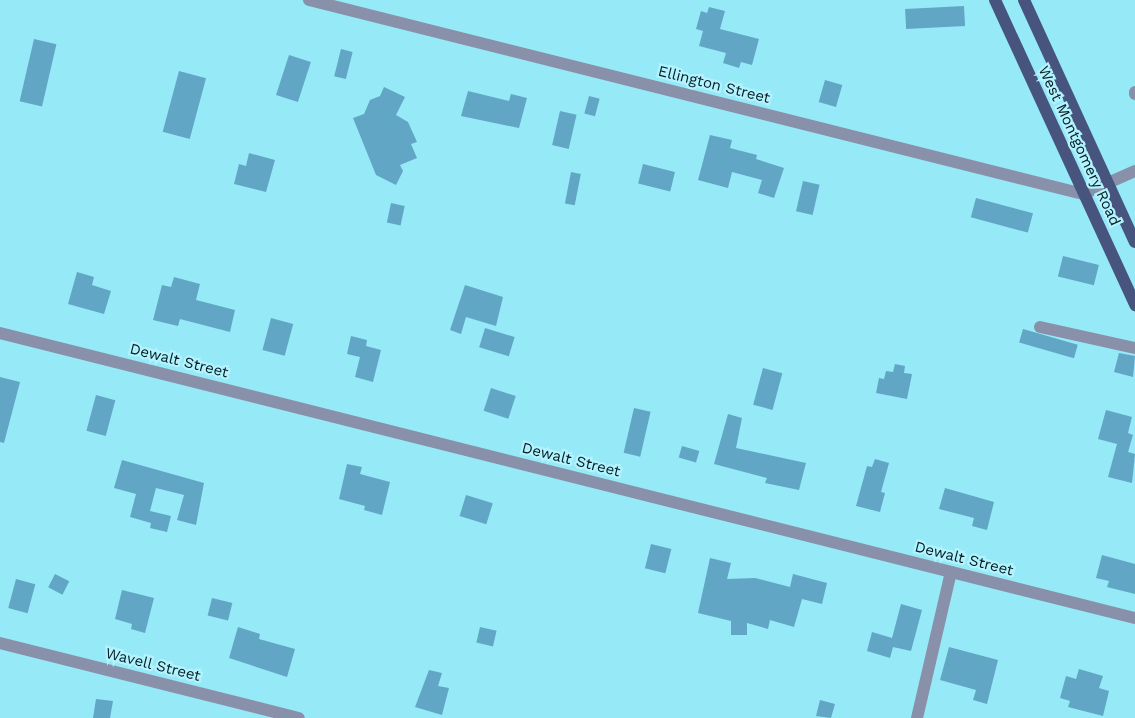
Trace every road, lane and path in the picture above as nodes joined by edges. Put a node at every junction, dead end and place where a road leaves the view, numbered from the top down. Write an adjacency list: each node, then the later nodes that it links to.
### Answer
1 (310, 0): 6 (street, Ellington Street)
2 (995, 0): 6 (main road, West Montgomery Road)
3 (1024, 0): 5 (main road, West Montgomery Road)
4 (1135, 171): 5 (street)
5 (1109, 182): 6 (street); 7 (main road, West Montgomery Road)
6 (1083, 194): 8 (main road, West Montgomery Road)
7 (1135, 242)
8 (1134, 300)
9 (1040, 327): 11 (street)
10 (0, 333): 12 (street, Dewalt Street)
11 (1135, 348)
12 (951, 572): 13 (street, Dewalt Street); 16 (street)
13 (1135, 618)
14 (0, 643): 15 (street, Wavell Street)
15 (298, 718)
16 (916, 718)

